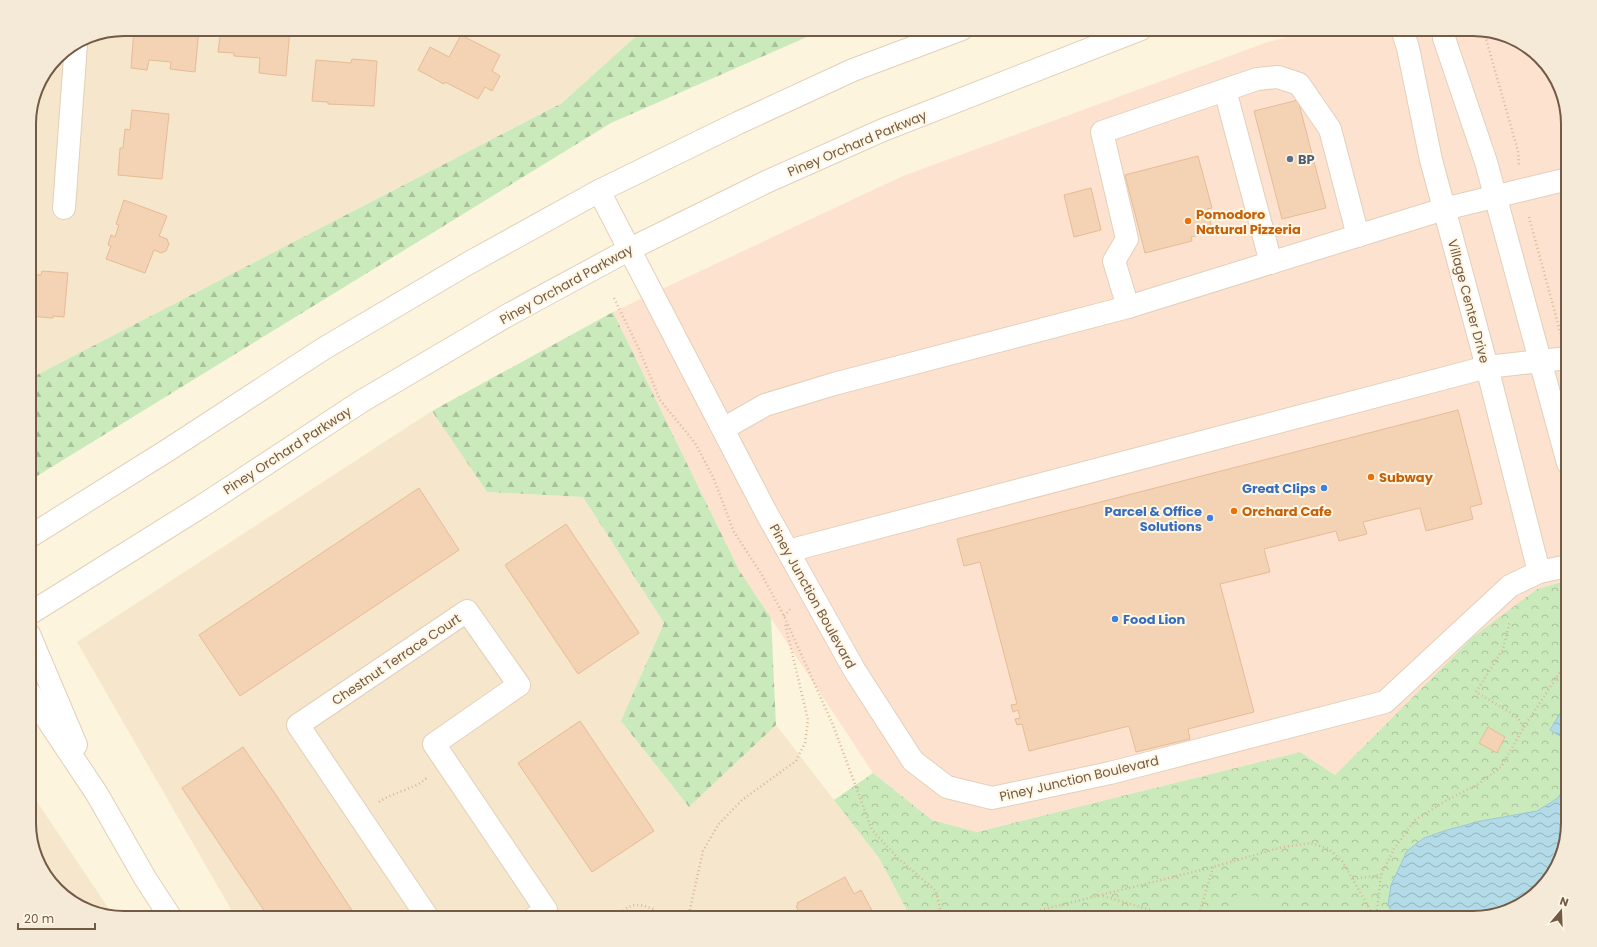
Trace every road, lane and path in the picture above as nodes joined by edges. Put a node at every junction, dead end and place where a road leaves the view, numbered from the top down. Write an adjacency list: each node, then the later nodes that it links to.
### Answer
1 (943, 36): 10 (street)
2 (1123, 36): 16 (street, Piney Orchard Parkway)
3 (1404, 36): 13 (street, Village Center Drive)
4 (1444, 36): 11 (street)
5 (1485, 37): 8 (path)
6 (76, 51): 12 (street)
7 (1225, 90): 15 (street); 17 (street); 19 (street)
8 (1520, 170)
9 (1561, 181): 11 (street)
10 (599, 191): 16 (street, Piney Junction Boulevard); 26 (street)
11 (1496, 197): 13 (street); 22 (street)
12 (64, 208)
13 (1444, 209): 15 (street); 23 (street, Village Center Drive)
14 (1529, 217): 20 (path)
15 (1358, 236): 17 (street)
16 (630, 249): 24 (street, Piney Junction Boulevard); 31 (street, Piney Orchard Parkway)
17 (1271, 263): 19 (street)
18 (614, 298): 32 (path)
19 (1128, 307): 24 (street)
20 (1561, 333)
21 (1561, 350): 22 (street)
22 (1540, 361): 23 (street); 25 (street)
23 (1487, 367): 27 (street); 29 (street, Village Center Drive)
24 (723, 429): 27 (street, Piney Junction Boulevard)
25 (1561, 438)
26 (36, 533)
27 (788, 551): 30 (street, Piney Junction Boulevard)
28 (1561, 567): 29 (street, Piney Junction Boulevard)
29 (1539, 572): 30 (street, Piney Junction Boulevard)
30 (809, 588): 32 (path)
31 (36, 610)
32 (784, 616): 50 (path); 51 (path)
33 (1510, 618): 37 (path)
34 (36, 650): 39 (street)
35 (1561, 671): 37 (path)
36 (36, 702): 39 (street)
37 (1524, 727): 42 (path)
38 (429, 776): 40 (path)
39 (97, 794): 45 (street)
40 (374, 805)
41 (1213, 867): 43 (path); 44 (path); 54 (path)
42 (1381, 875): 43 (path); 56 (path)
43 (1352, 879): 55 (path)
44 (1102, 896): 52 (path); 53 (path)
45 (166, 911)
46 (423, 911): 47 (street, Chestnut Terrace Court)
47 (544, 911)
48 (623, 911): 49 (path)
49 (656, 911)
50 (689, 911)
51 (940, 911)
52 (1039, 911)
53 (1154, 911)
54 (1200, 911)
55 (1372, 911)
56 (1377, 911)

